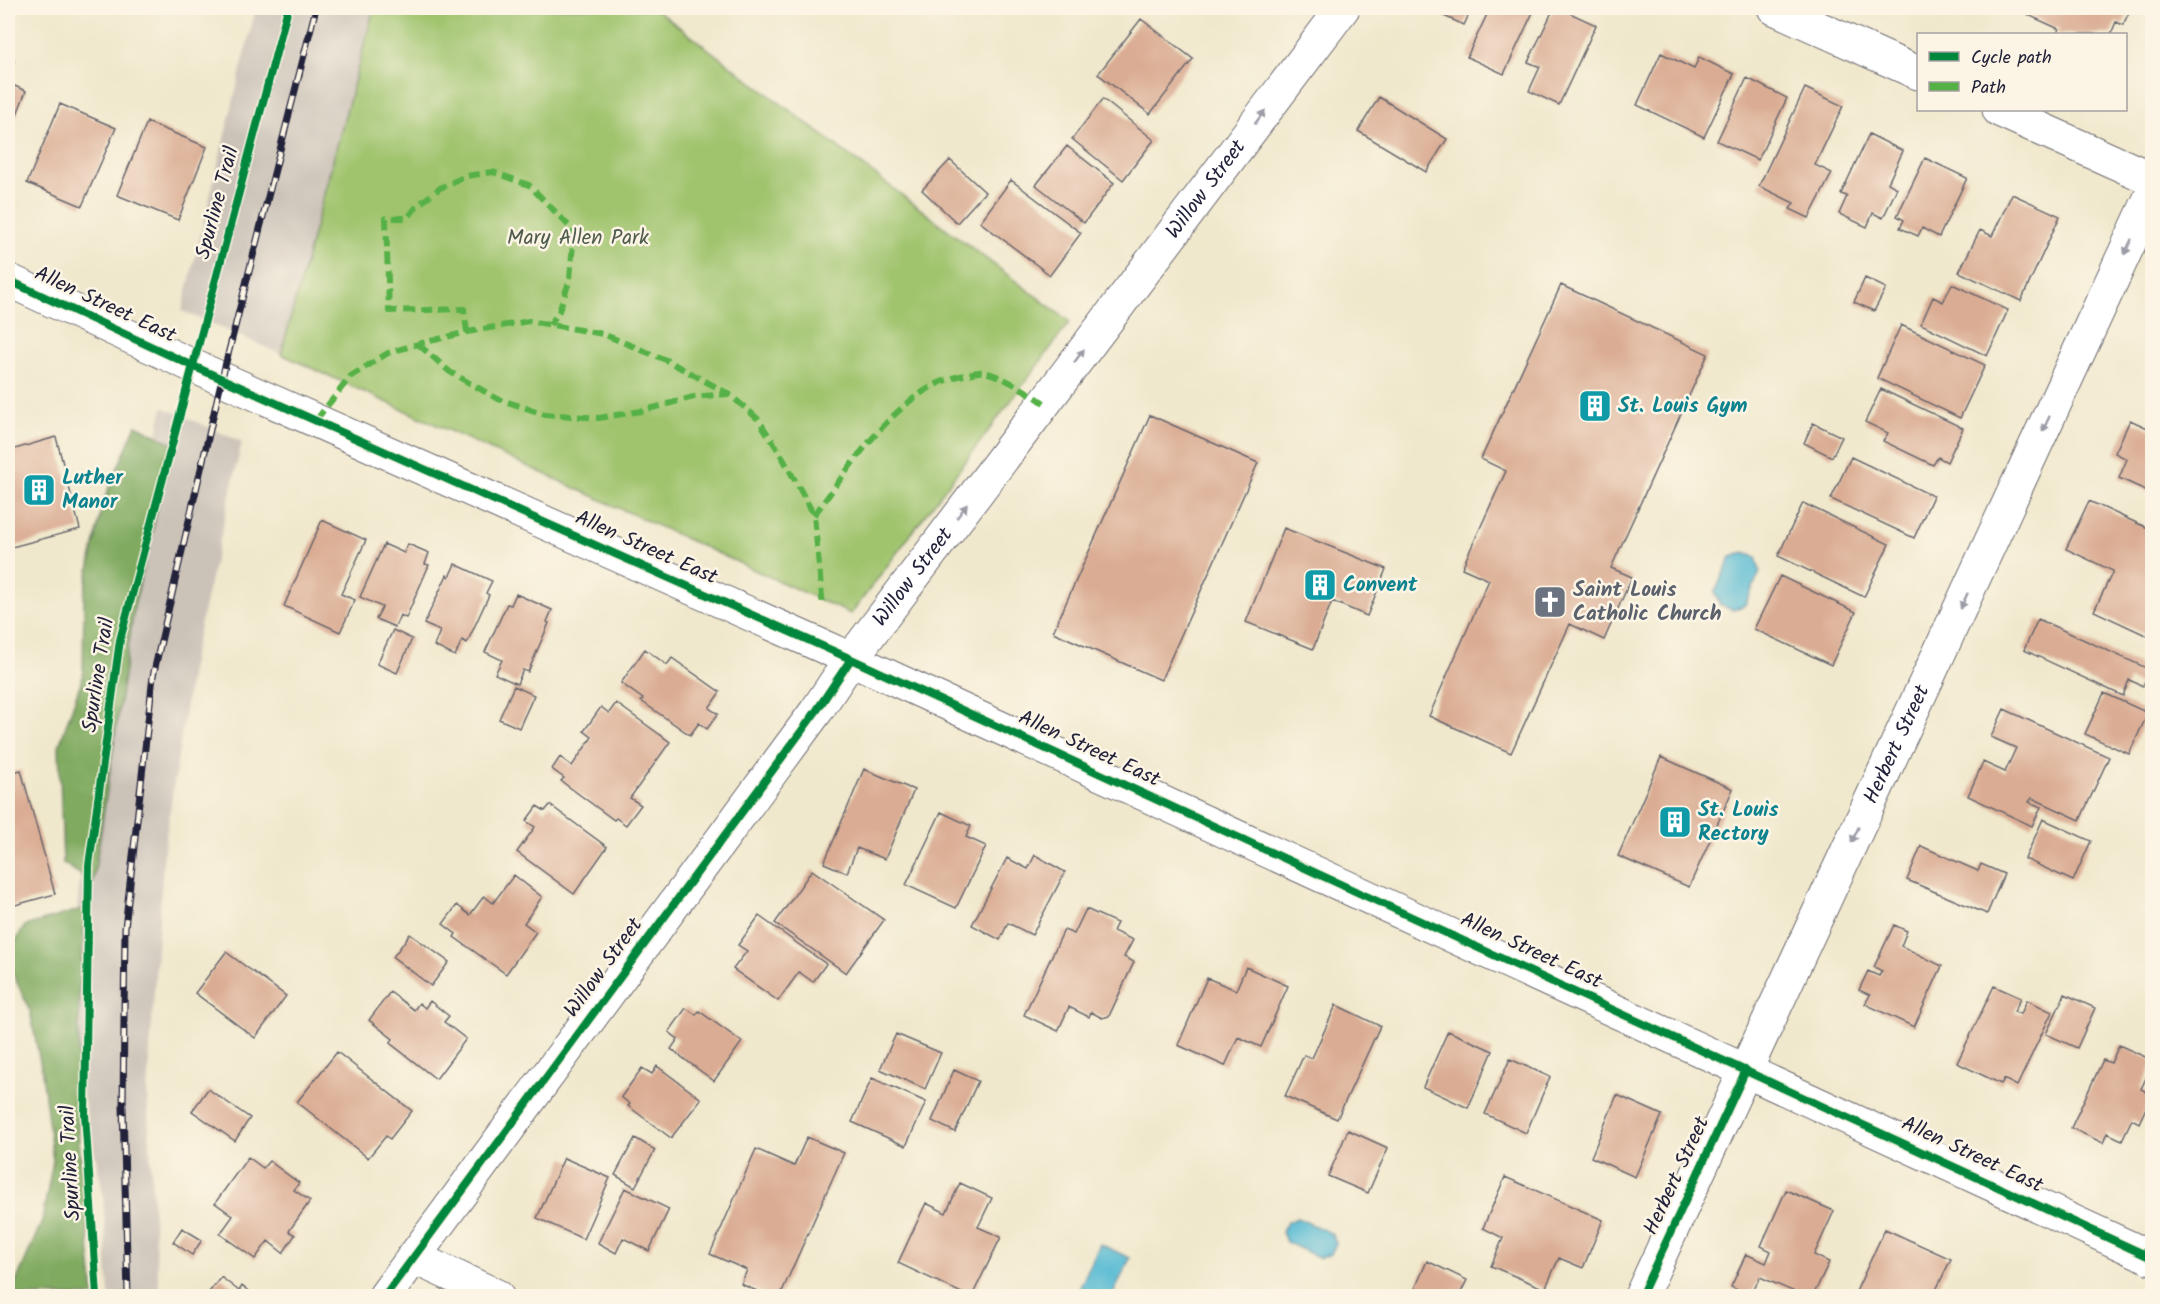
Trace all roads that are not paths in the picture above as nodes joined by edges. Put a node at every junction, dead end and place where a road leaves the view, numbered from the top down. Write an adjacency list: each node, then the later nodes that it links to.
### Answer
1 (1343, 8): 8 (street, Willow Street, one-way to 1)
2 (1774, 8): 3 (street)
3 (1917, 73)
4 (2001, 111): 5 (street)
5 (2152, 179)
6 (2152, 194): 9 (street, Herbert Street, one-way to 9)
7 (8, 280): 8 (street, Allen Street East)
8 (851, 659): 9 (street, Allen Street East); 10 (street, Willow Street)
9 (1746, 1070): 11 (street, Allen Street East); 14 (street, Herbert Street)
10 (413, 1257): 12 (street, Willow Street); 13 (street)
11 (2152, 1258)
12 (385, 1296)
13 (497, 1296)
14 (1641, 1296)

